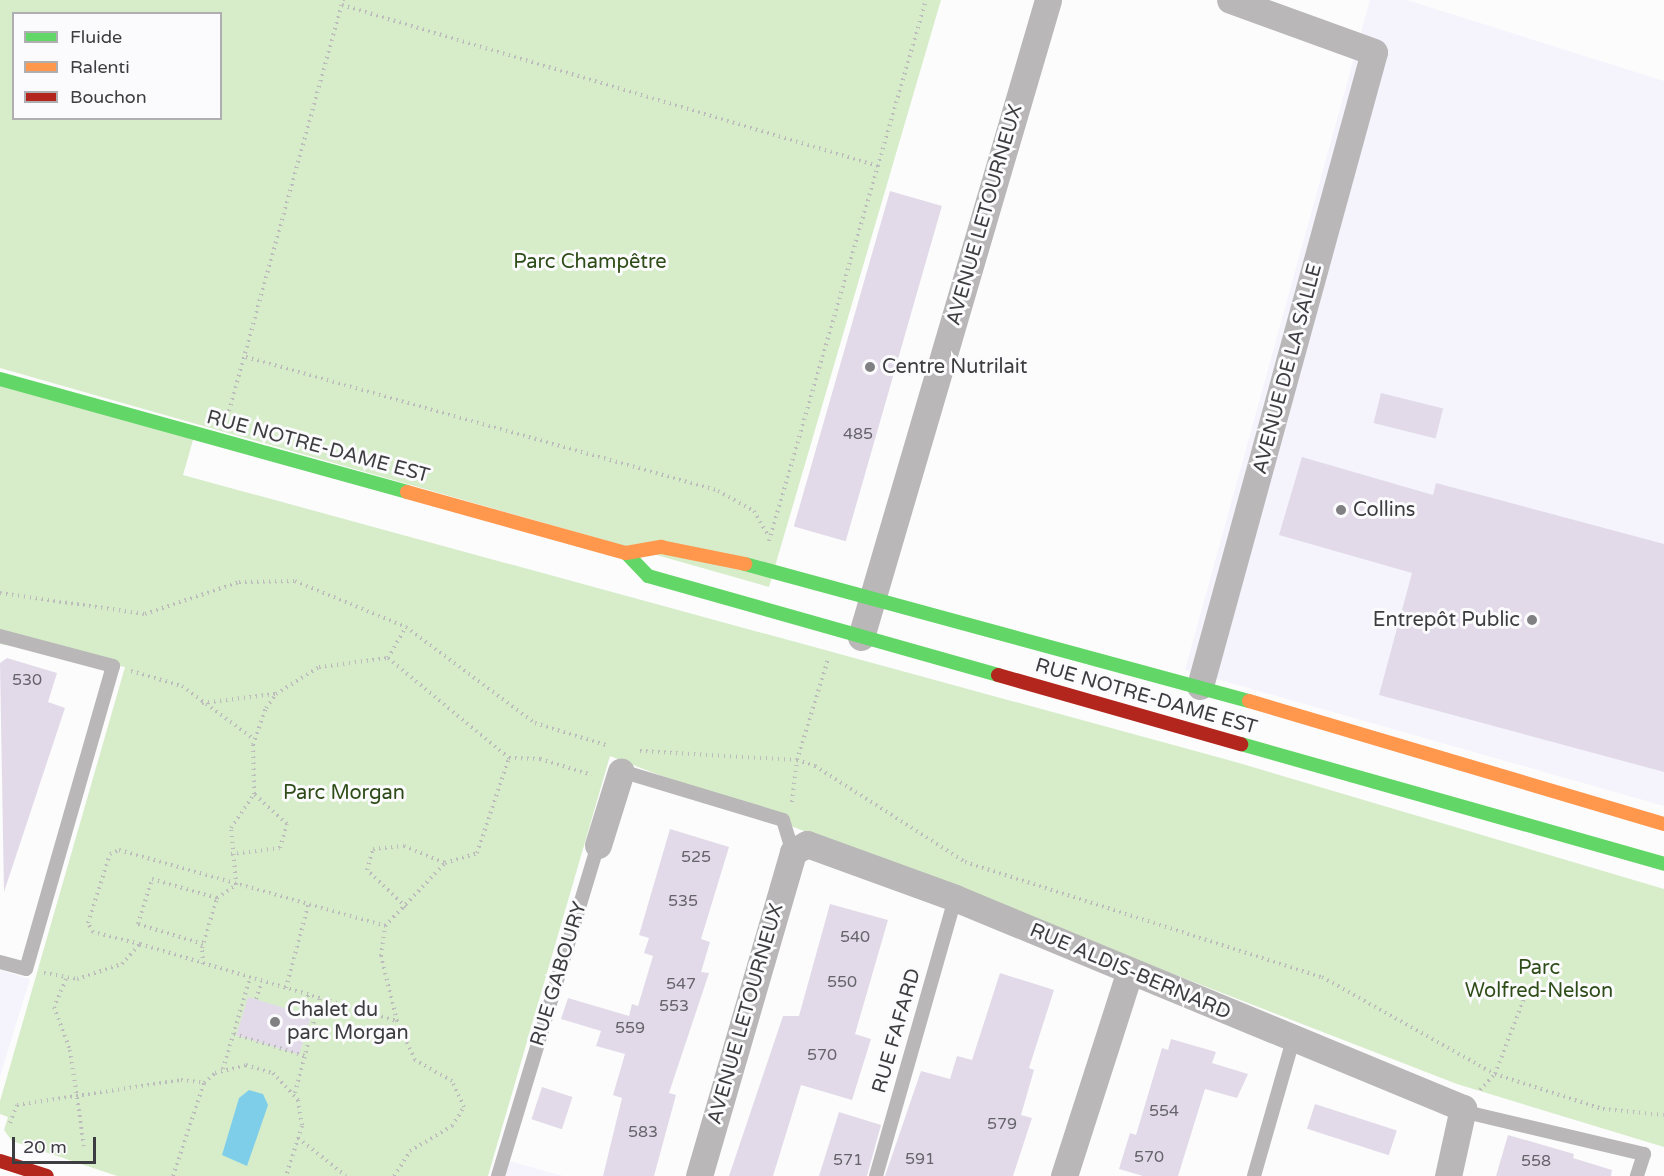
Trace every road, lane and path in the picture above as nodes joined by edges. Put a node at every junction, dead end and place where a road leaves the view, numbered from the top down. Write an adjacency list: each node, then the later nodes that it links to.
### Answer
1 (926, 0): 5 (path)
2 (1048, 0): 13 (street, AVENUE LETOURNEUX)
3 (1230, 0): 20 (street, AVENUE DE LA SALLE)
4 (343, 3): 5 (path); 6 (path)
5 (878, 166): 9 (path)
6 (246, 357): 8 (path); 9 (path)
7 (0, 379): 8 (main road, RUE NOTRE-DAME EST)
8 (220, 440): 10 (main road, RUE NOTRE-DAME EST)
9 (770, 538): 11 (path)
10 (626, 553): 11 (main road, RUE NOTRE-DAME EST); 16 (main road, RUE NOTRE-DAME EST)
11 (762, 568): 13 (main road, RUE NOTRE-DAME EST)
12 (0, 593): 14 (path)
13 (872, 598): 16 (street, AVENUE LETOURNEUX); 20 (main road, RUE NOTRE-DAME EST)
14 (406, 627): 18 (path); 26 (path)
15 (0, 636): 43 (lane)
16 (861, 637): 34 (main road, RUE NOTRE-DAME EST)
17 (829, 651): 25 (path)
18 (388, 658): 21 (path); 24 (path)
19 (123, 669): 22 (path)
20 (1200, 686): 29 (main road, RUE NOTRE-DAME EST)
21 (276, 694): 22 (path); 23 (path)
22 (202, 703): 23 (path)
23 (254, 739): 27 (path)
24 (509, 758): 26 (path); 33 (path)
25 (796, 760): 26 (path); 28 (path); 61 (path)
26 (618, 762): 30 (street, RUE GABOURY); 31 (lane)
27 (254, 794): 32 (path); 32 (path)
28 (791, 810)
29 (1664, 824)
30 (598, 844): 76 (lane, RUE GABOURY)
31 (793, 852): 37 (street, RUE ALDIS-BERNARD); 77 (street, AVENUE LETOURNEUX)
32 (231, 854): 35 (path)
33 (445, 863): 39 (path); 39 (path)
34 (1664, 864)
35 (236, 885): 36 (path); 38 (path); 41 (path)
36 (217, 898): 42 (path); 42 (path)
37 (955, 898): 46 (street, RUE ALDIS-BERNARD); 78 (lane, RUE FAFARD)
38 (309, 902): 40 (path); 50 (path)
39 (406, 907): 40 (path)
40 (385, 926): 56 (path)
41 (140, 944): 44 (path); 48 (path)
42 (203, 944): 44 (path)
43 (0, 962)
44 (203, 964): 47 (path)
45 (34, 969): 48 (path)
46 (1129, 973): 58 (street, RUE ALDIS-BERNARD); 79 (street)
47 (250, 978): 49 (path); 57 (path)
48 (66, 980): 64 (path)
49 (262, 981): 50 (path); 54 (path)
50 (286, 988): 52 (path)
51 (1528, 988): 61 (path)
52 (308, 995): 53 (path); 55 (path)
53 (320, 998): 56 (path); 59 (path)
54 (256, 999)
55 (303, 1014)
56 (397, 1021): 75 (path)
57 (234, 1034): 59 (path); 60 (path)
58 (1293, 1040): 65 (street, RUE ALDIS-BERNARD); 80 (lane)
59 (305, 1056): 63 (path)
60 (223, 1069): 62 (path); 63 (path)
61 (1495, 1074): 66 (path)
62 (204, 1083): 64 (path); 72 (path)
63 (295, 1093): 68 (path)
64 (77, 1096): 67 (path); 69 (path)
65 (1466, 1112): 81 (street); 82 (lane)
66 (1664, 1115)
67 (10, 1123)
68 (298, 1138): 73 (path); 74 (path)
69 (84, 1146)
70 (0, 1161): 71 (main road)
71 (47, 1176)
72 (173, 1176)
73 (286, 1176)
74 (346, 1176)
75 (394, 1176)
76 (498, 1176)
77 (699, 1176)
78 (876, 1176)
79 (1064, 1176)
80 (1254, 1176)
81 (1448, 1176)
82 (1637, 1176)

